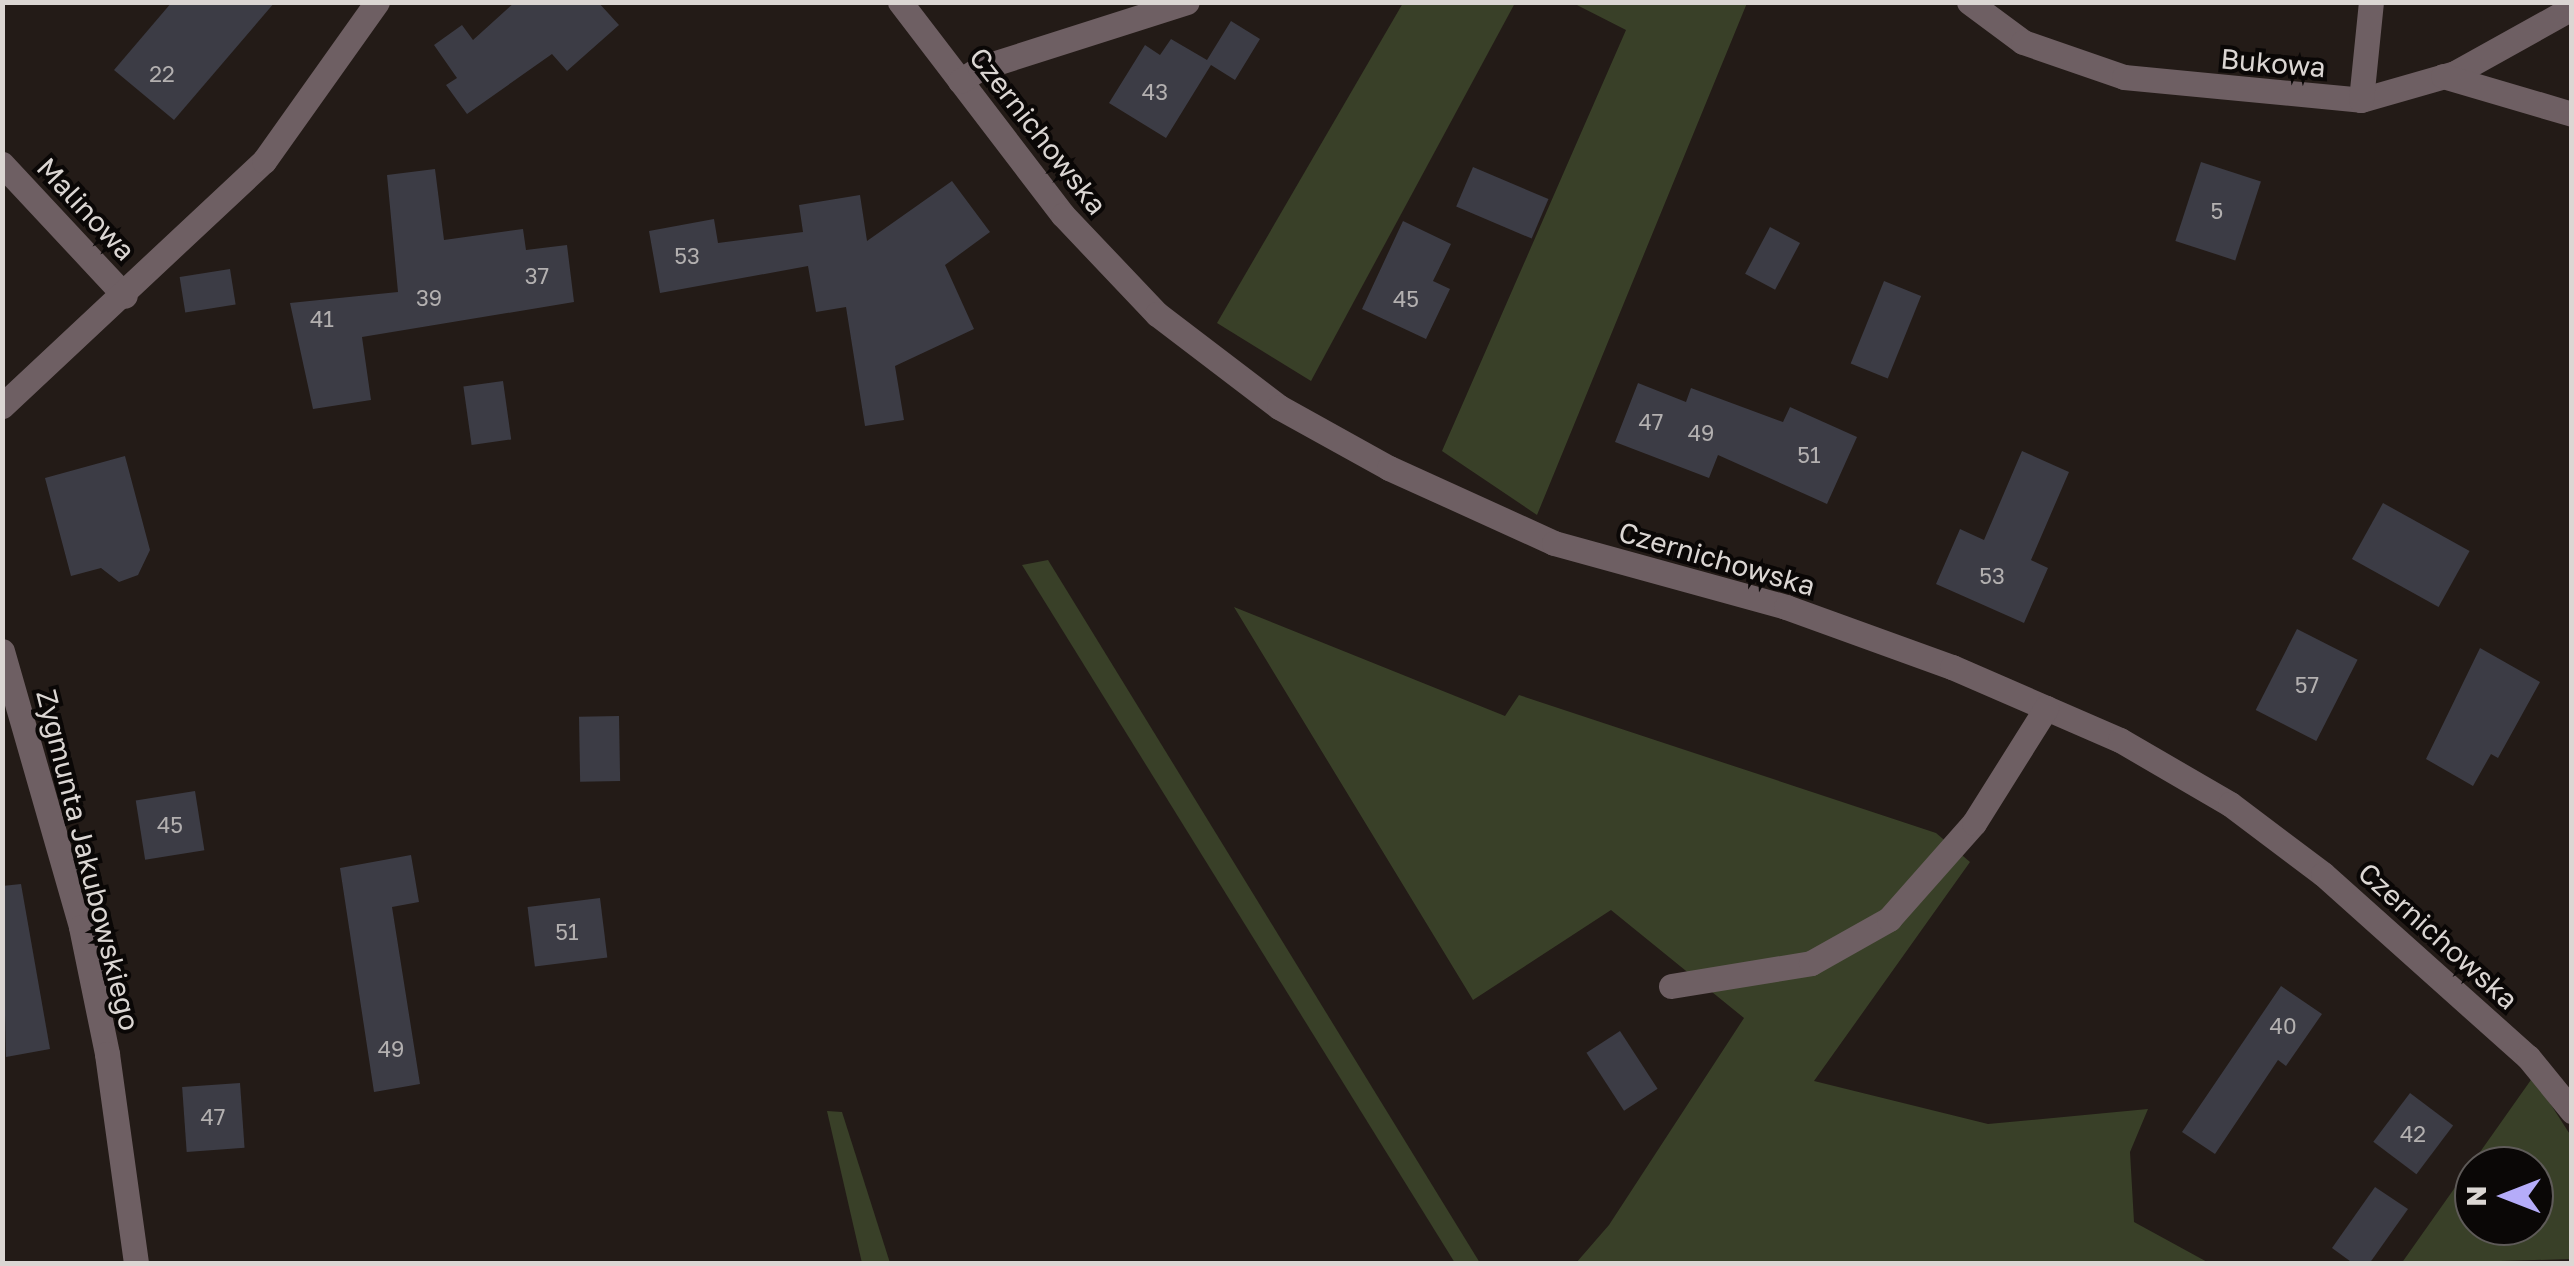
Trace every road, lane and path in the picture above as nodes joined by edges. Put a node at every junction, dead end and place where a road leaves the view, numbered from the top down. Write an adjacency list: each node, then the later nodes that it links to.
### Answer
1 (378, 2): 12 (street)
2 (900, 2): 8 (street, Czernichowska)
3 (1187, 2): 8 (street)
4 (1969, 2): 9 (street, Bukowa)
5 (2371, 2): 9 (street)
6 (2572, 8): 7 (street, Bukowa)
7 (2443, 76): 9 (street, Bukowa); 10 (street)
8 (960, 81): 15 (street, Czernichowska)
9 (2361, 100)
10 (2572, 114)
11 (2, 164): 12 (street, Malinowa)
12 (125, 296): 13 (street)
13 (2, 406)
14 (2, 652): 18 (street, Zygmunta Jakubowskiego)
15 (2046, 708): 16 (street); 17 (street, Czernichowska)
16 (1672, 986)
17 (2572, 1111)
18 (136, 1264)

